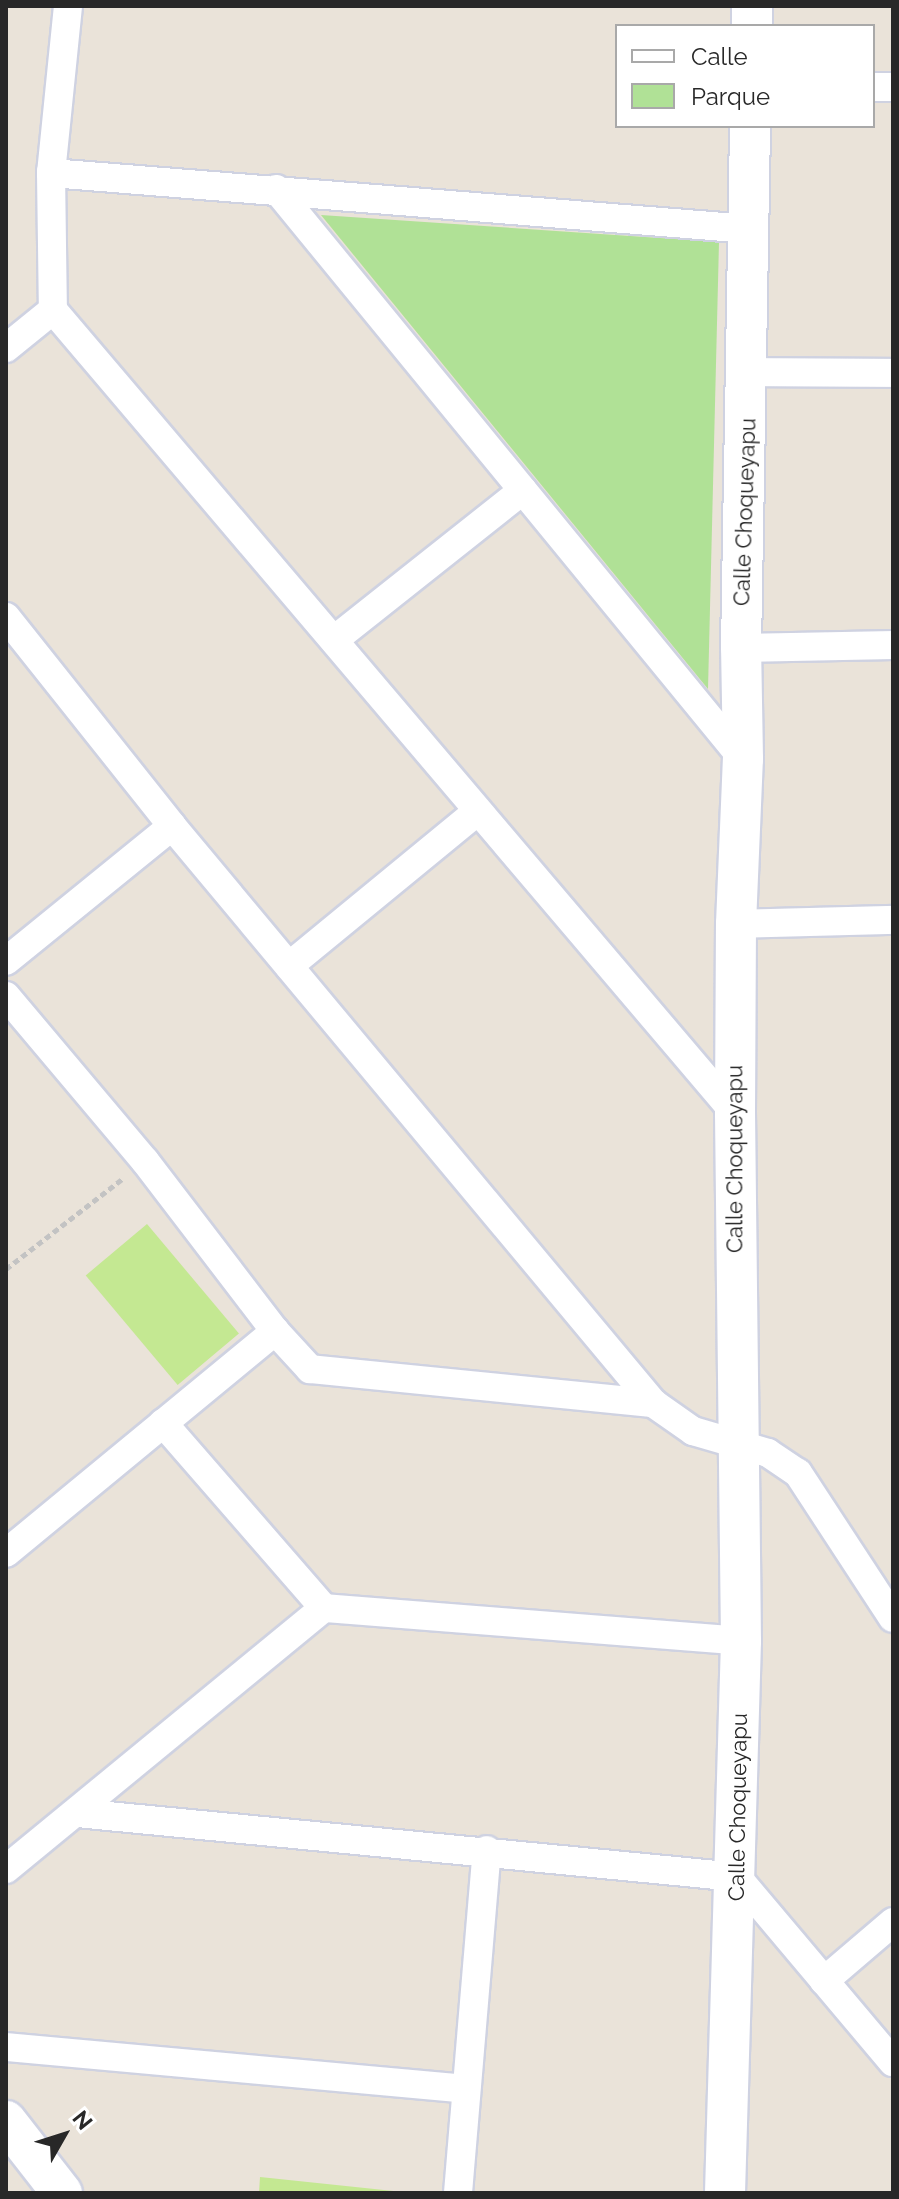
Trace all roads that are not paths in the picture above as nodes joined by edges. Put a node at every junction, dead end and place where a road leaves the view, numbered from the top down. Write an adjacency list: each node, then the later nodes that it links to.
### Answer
1 (68, 6): 3 (street)
2 (750, 128): 5 (street, Calle Choqueyapu)
3 (51, 173): 4 (street); 6 (street)
4 (276, 189): 5 (street); 10 (street)
5 (748, 229): 8 (street, Calle Choqueyapu)
6 (53, 310): 7 (street); 12 (street)
7 (6, 348)
8 (748, 372): 9 (street); 14 (street, Calle Choqueyapu)
9 (893, 373)
10 (523, 490): 12 (street); 16 (street)
11 (6, 617): 15 (street)
12 (334, 640): 17 (street)
13 (893, 645): 14 (street)
14 (741, 648): 16 (street, Calle Choqueyapu)
15 (16, 652): 18 (street)
16 (743, 759): 20 (street, Calle Choqueyapu)
17 (478, 811): 22 (street); 24 (street)
18 (172, 826): 21 (street); 22 (street)
19 (893, 920): 20 (street)
20 (736, 924): 24 (street, Calle Choqueyapu)
21 (6, 961)
22 (289, 966): 26 (street)
23 (6, 996): 25 (street)
24 (735, 1113): 28 (street, Calle Choqueyapu)
25 (275, 1331): 26 (street); 27 (street)
26 (653, 1403): 28 (street)
27 (163, 1423): 29 (street); 30 (street)
28 (737, 1445): 31 (street); 32 (street, Calle Choqueyapu)
29 (6, 1553)
30 (324, 1608): 32 (street); 33 (street)
31 (893, 1618)
32 (741, 1641): 36 (street, Calle Choqueyapu)
33 (77, 1813): 34 (street); 35 (street)
34 (487, 1850): 36 (street); 41 (street)
35 (6, 1869)
36 (737, 1877): 38 (street); 45 (street, Calle Choqueyapu)
37 (893, 1922): 38 (street)
38 (824, 1981): 40 (street)
39 (6, 2047): 41 (street)
40 (893, 2062)
41 (466, 2089): 44 (street)
42 (6, 2121): 43 (street)
43 (62, 2193)
44 (458, 2193)
45 (725, 2193)

